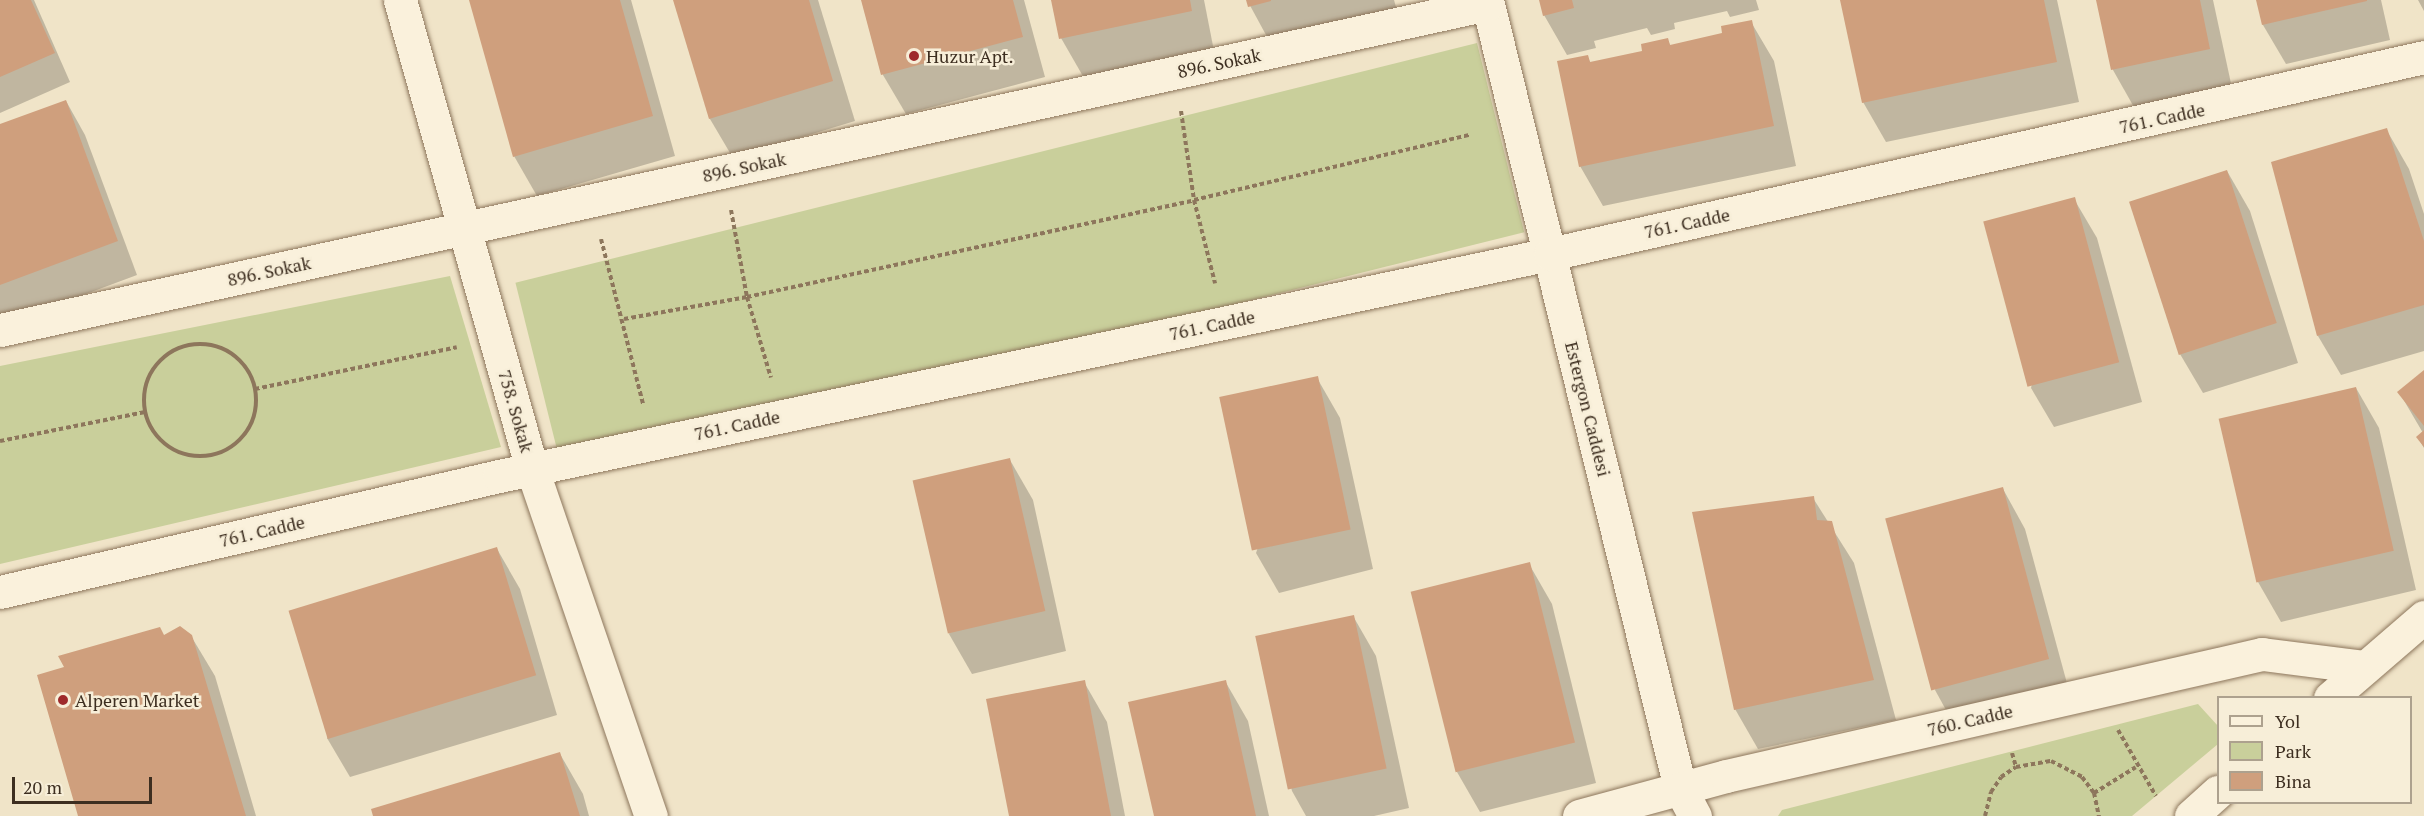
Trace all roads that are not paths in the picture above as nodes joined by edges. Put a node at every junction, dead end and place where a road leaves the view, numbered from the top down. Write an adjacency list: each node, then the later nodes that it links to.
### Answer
1 (400, 0): 4 (street, 758. Sokak)
2 (1487, 2): 4 (street, 896. Sokak); 5 (street, Estergon Caddesi)
3 (2424, 57): 5 (street, 761. Cadde)
4 (464, 229): 6 (street, 896. Sokak); 7 (street, 758. Sokak)
5 (1550, 254): 7 (street, 761. Cadde); 13 (street, Estergon Caddesi)
6 (0, 330)
7 (532, 469): 8 (street, 761. Cadde); 15 (street, 758. Sokak)
8 (0, 592)
9 (2424, 617): 10 (street)
10 (2365, 667): 11 (street); 13 (street, 760. Cadde)
11 (2332, 696)
12 (2217, 792): 14 (street)
13 (1687, 802): 16 (street, 760. Cadde)
14 (2177, 811)
15 (651, 816)
16 (1579, 816)

